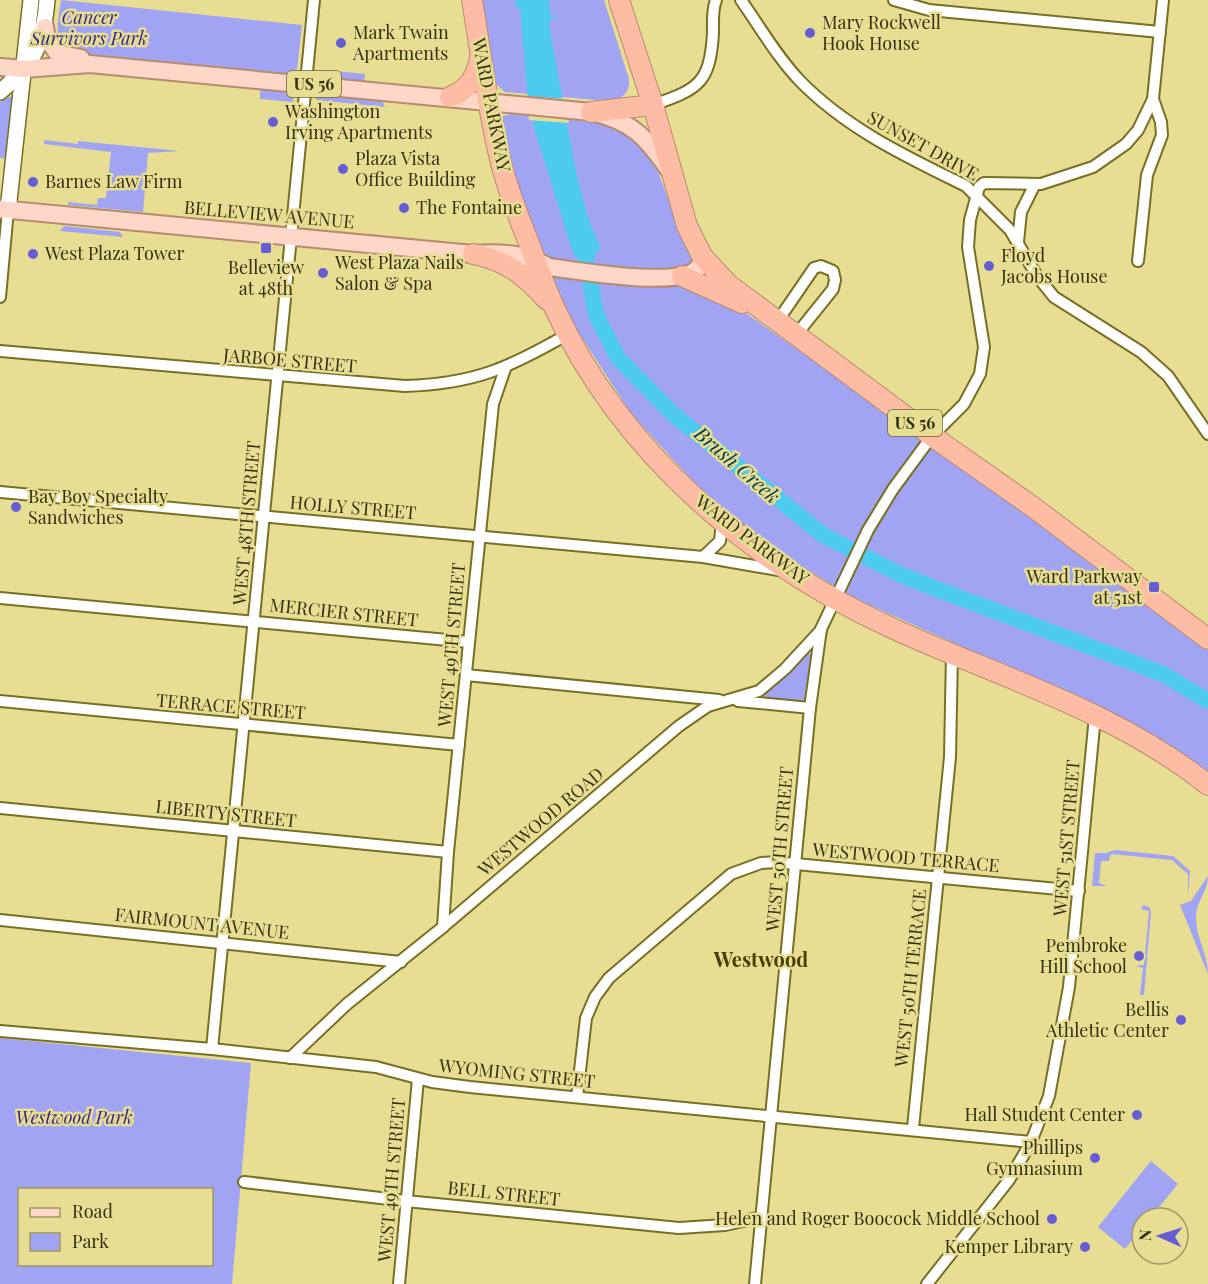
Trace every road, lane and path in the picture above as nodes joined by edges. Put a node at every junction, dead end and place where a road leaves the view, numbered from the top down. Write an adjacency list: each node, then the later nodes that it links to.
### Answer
1 (31, 0): 16 (main road)
2 (48, 0): 10 (main road)
3 (314, 0): 17 (street, WEST 48TH STREET)
4 (472, 0): 12 (highway, WARD PARKWAY)
5 (619, 0): 13 (highway)
6 (716, 0): 22 (street)
7 (741, 0): 27 (street, SUNSET DRIVE)
8 (894, 0): 11 (street)
9 (1164, 0): 11 (street)
10 (45, 27): 14 (main road, US 56); 16 (main road)
11 (1160, 32): 20 (street)
12 (481, 53): 19 (highway); 21 (highway, WARD PARKWAY)
13 (637, 56): 22 (highway); 23 (highway)
14 (104, 65): 16 (main road); 17 (main road, US 56)
15 (0, 68): 16 (main road)
16 (24, 69): 18 (main road); 28 (main road)
17 (306, 84): 19 (main road, US 56); 29 (street, WEST 48TH STREET)
18 (0, 92)
19 (450, 97): 21 (main road, US 56)
20 (1153, 99): 26 (street); 34 (street)
21 (488, 101): 24 (main road, US 56); 33 (highway, WARD PARKWAY)
22 (653, 105): 23 (highway); 25 (highway)
23 (620, 108): 24 (highway)
24 (582, 111): 25 (main road, US 56)
25 (669, 171): 32 (highway, US 56)
26 (1035, 184): 27 (street); 30 (street)
27 (975, 194): 30 (street, SUNSET DRIVE); 45 (street, WEST 50TH STREET)
28 (4, 210): 29 (main road, BELLEVIEW AVENUE); 36 (street)
29 (291, 237): 31 (main road, BELLEVIEW AVENUE); 43 (street, WEST 48TH STREET)
30 (1017, 243): 44 (street, SUNSET DRIVE)
31 (473, 254): 33 (main road, BELLEVIEW AVENUE); 37 (highway)
32 (702, 256): 35 (main road); 38 (highway, US 56)
33 (534, 259): 35 (main road, BELLEVIEW AVENUE); 37 (highway, WARD PARKWAY)
34 (1138, 261)
35 (682, 276): 38 (highway)
36 (0, 297)
37 (555, 311): 39 (highway, WARD PARKWAY)
38 (771, 318): 40 (highway, US 56); 40 (street)
39 (568, 334): 42 (street, JARBOE STREET); 48 (highway, WARD PARKWAY)
40 (796, 335): 45 (highway, US 56)
41 (0, 351): 43 (street, JARBOE STREET)
42 (505, 369): 43 (street, JARBOE STREET); 49 (street, WEST 49TH STREET)
43 (277, 377): 47 (street, WEST 48TH STREET)
44 (1208, 434)
45 (932, 436): 53 (street, WEST 50TH STREET); 56 (highway, US 56)
46 (0, 492): 47 (street, HOLLY STREET)
47 (264, 516): 49 (street, HOLLY STREET); 54 (street, WEST 48TH STREET)
48 (722, 520): 50 (street); 51 (highway, WARD PARKWAY)
49 (479, 536): 50 (street, HOLLY STREET); 57 (street, WEST 49TH STREET)
50 (703, 557): 51 (street, HOLLY STREET)
51 (794, 573): 53 (highway, WARD PARKWAY)
52 (0, 598): 54 (street, MERCIER STREET)
53 (834, 600): 55 (street, WEST 50TH STREET); 58 (highway, WARD PARKWAY)
54 (254, 621): 57 (street, MERCIER STREET); 64 (street, WEST 48TH STREET)
55 (821, 629): 60 (street, WESTWOOD ROAD); 62 (street, WEST 50TH STREET)
56 (1208, 639)
57 (469, 642): 59 (street, WEST 49TH STREET)
58 (952, 652): 63 (highway, WARD PARKWAY); 71 (street, WEST 50TH TERRACE)
59 (466, 675): 60 (street); 65 (street, WEST 49TH STREET)
60 (729, 700): 62 (street); 74 (street, WESTWOOD ROAD)
61 (0, 701): 64 (street, TERRACE STREET)
62 (810, 708): 70 (street, WEST 50TH STREET)
63 (1095, 716): 66 (highway, WARD PARKWAY); 72 (street, WEST 51ST STREET)
64 (244, 724): 65 (street, TERRACE STREET); 68 (street, WEST 48TH STREET)
65 (459, 745): 69 (street, WEST 49TH STREET)
66 (1208, 785)
67 (0, 808): 68 (street, LIBERTY STREET)
68 (234, 831): 69 (street, LIBERTY STREET); 75 (street, WEST 48TH STREET)
69 (448, 852): 74 (street, WEST 49TH STREET)
70 (796, 864): 71 (street, WESTWOOD TERRACE); 81 (street, WESTWOOD TERRACE); 82 (street, WEST 50TH STREET)
71 (938, 878): 72 (street, WESTWOOD TERRACE); 83 (street, WEST 50TH TERRACE)
72 (1078, 891): 84 (street, WEST 51ST STREET)
73 (0, 920): 75 (street, FAIRMOUNT AVENUE)
74 (443, 927): 76 (street, WESTWOOD ROAD)
75 (224, 942): 76 (street, FAIRMOUNT AVENUE); 78 (street, WEST 48TH STREET)
76 (401, 962): 79 (street, WESTWOOD ROAD)
77 (0, 1031): 78 (street, WYOMING STREET)
78 (212, 1049): 79 (street, WYOMING STREET)
79 (290, 1058): 80 (street, WYOMING STREET)
80 (418, 1079): 81 (street, WYOMING STREET); 86 (street, WEST 49TH STREET)
81 (577, 1097): 82 (street, WYOMING STREET)
82 (772, 1115): 83 (street, WYOMING STREET); 87 (street, WEST 50TH STREET)
83 (913, 1128): 84 (street, WYOMING STREET)
84 (1031, 1142): 90 (street, WEST 51ST STREET)
85 (244, 1182): 86 (street, BELL STREET)
86 (406, 1201): 87 (street, BELL STREET); 88 (street, WEST 49TH STREET)
87 (761, 1217): 89 (street, WEST 50TH STREET)
88 (399, 1284)
89 (755, 1284)
90 (927, 1284)

